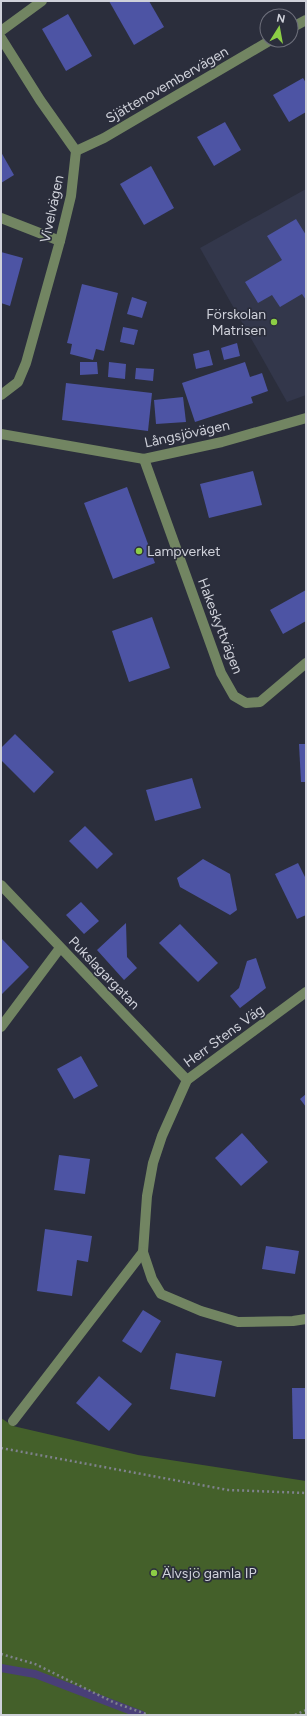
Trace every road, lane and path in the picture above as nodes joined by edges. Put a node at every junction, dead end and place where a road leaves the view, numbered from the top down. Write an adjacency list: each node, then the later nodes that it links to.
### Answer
1 (42, 1): 2 (street)
2 (1, 31)
3 (1, 38): 5 (street)
4 (259, 47): 5 (street, Sjättenovembervägen)
5 (76, 151): 7 (street, Vivelvägen)
6 (1, 218): 7 (street)
7 (60, 241): 8 (street, Vivelvägen)
8 (1, 395)
9 (306, 418): 11 (street, Långsjövägen)
10 (1, 434): 11 (street, Långsjövägen)
11 (144, 459): 12 (street, Hakeskyttvägen)
12 (306, 663)
13 (1, 885): 14 (street, Pukslagargatan)
14 (60, 948): 16 (street); 17 (street, Pukslagargatan)
15 (306, 992): 17 (street, Herr Stens Väg)
16 (1, 1027)
17 (187, 1080): 18 (street, Herr Stens Väg)
18 (143, 1252): 19 (street); 20 (street)
19 (306, 1319)
20 (13, 1421)
21 (1, 1448): 22 (path)
22 (306, 1493)
23 (1, 1654): 25 (path)
24 (306, 1710): 26 (path)
25 (148, 1715)
26 (295, 1715)

